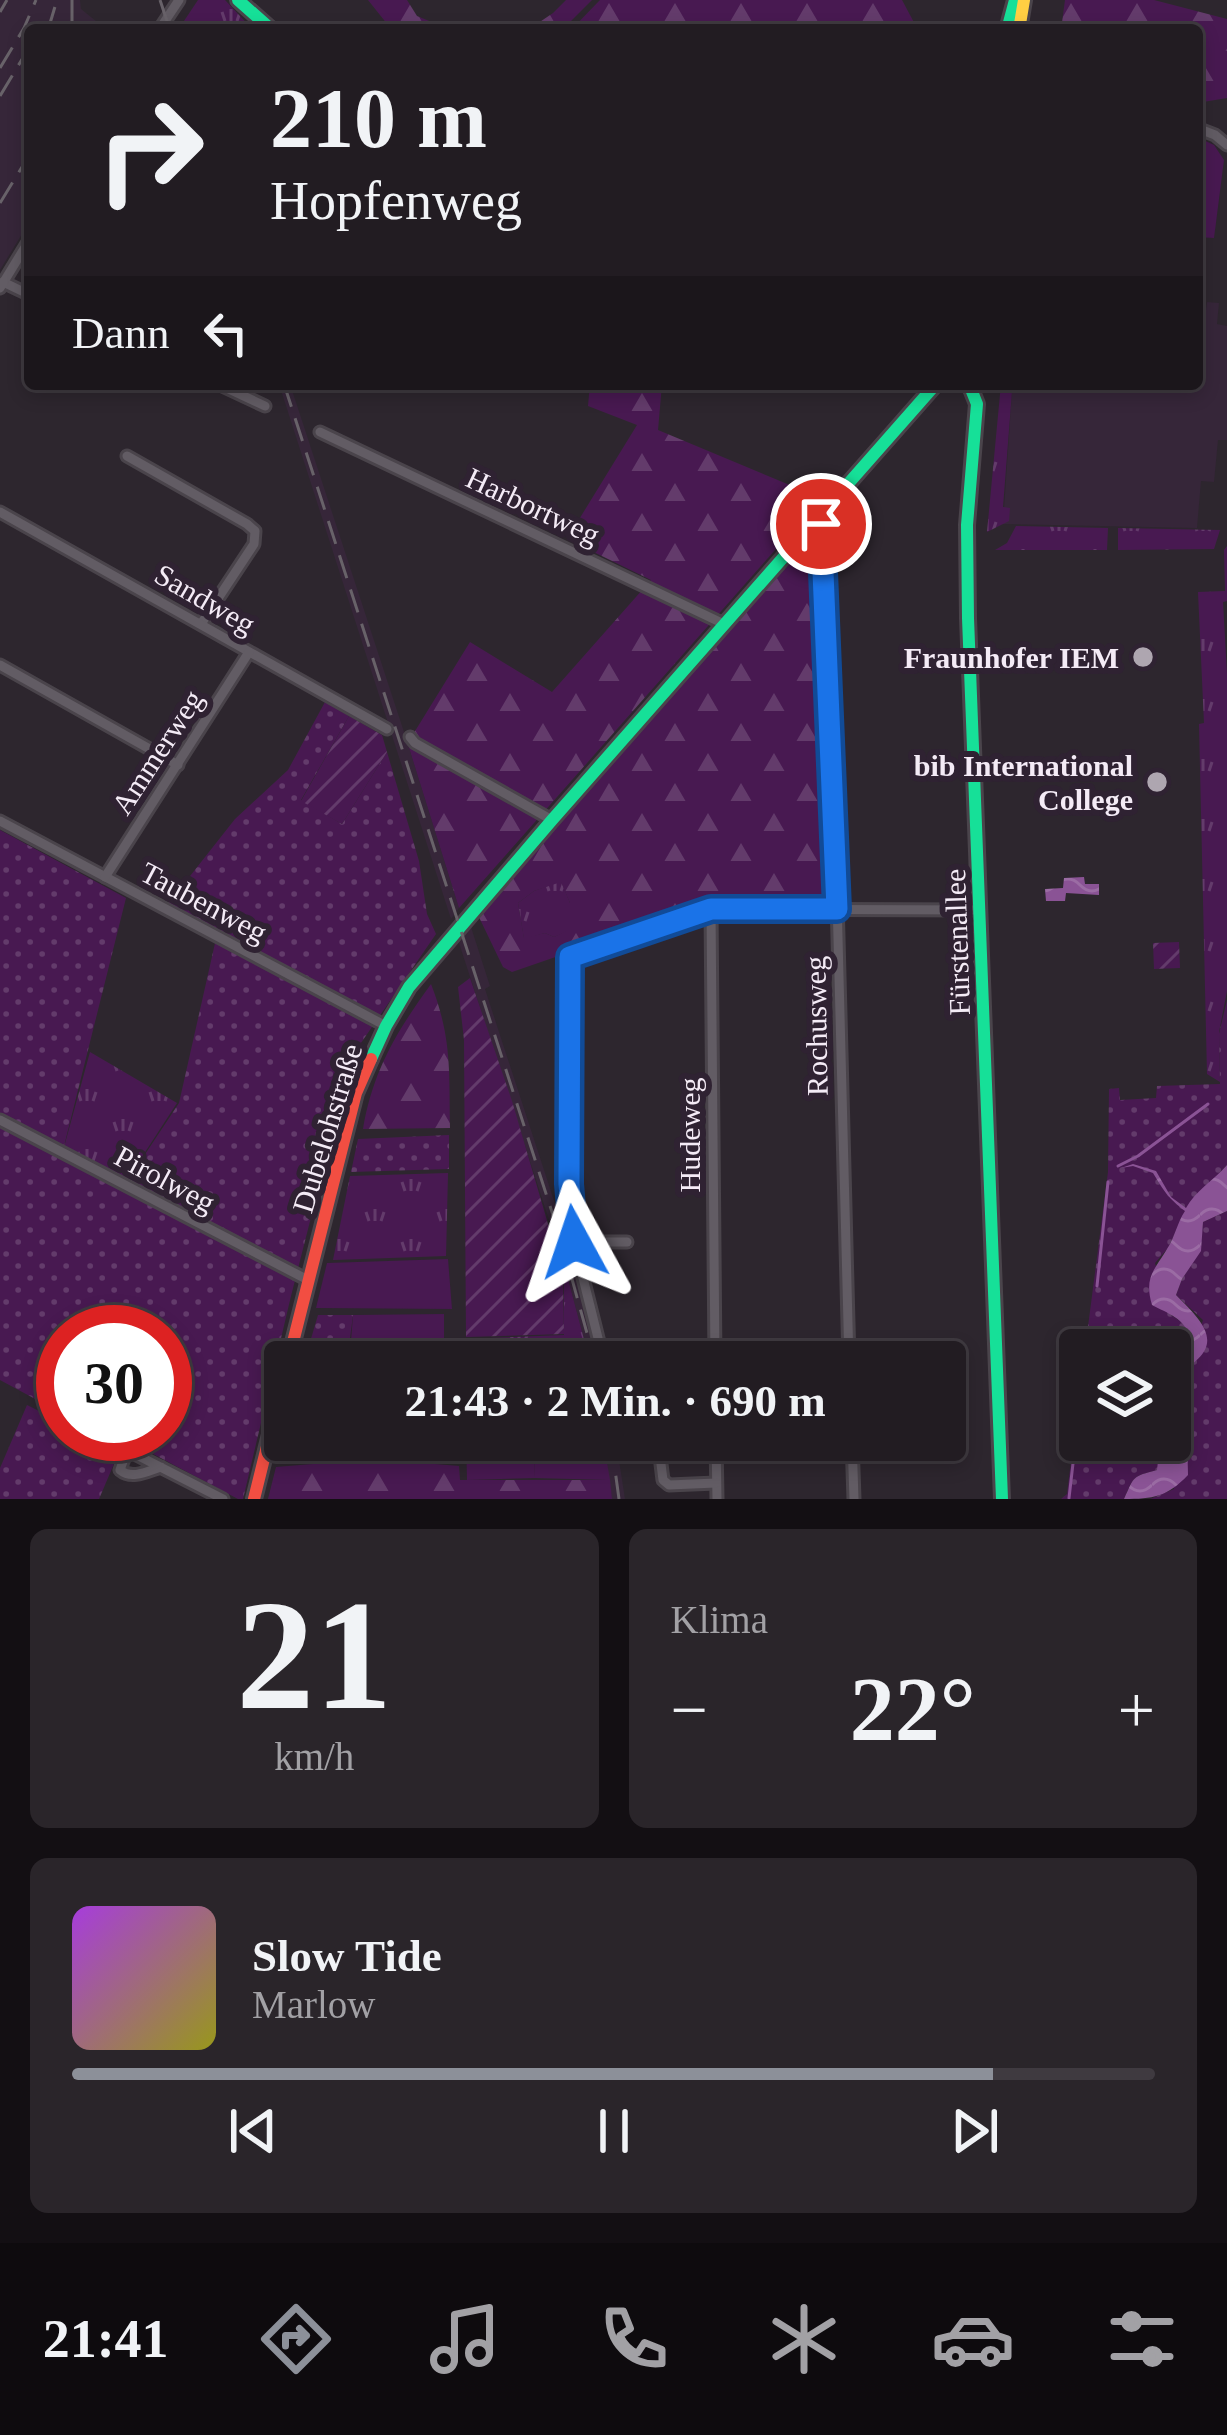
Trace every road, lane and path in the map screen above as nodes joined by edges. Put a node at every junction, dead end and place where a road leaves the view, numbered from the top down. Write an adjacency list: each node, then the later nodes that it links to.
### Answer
1 (238, 0): 2 (main road)
2 (265, 24)
3 (24, 249): 4 (street)
4 (2, 285)
5 (231, 390): 8 (street)
6 (931, 390): 12 (main road, Dubelohstraße)
7 (971, 390): 27 (main road, Fürstenallee)
8 (265, 406)
9 (320, 432): 16 (street, Harbortweg)
10 (127, 456): 15 (street)
11 (0, 512): 15 (street, Sandweg)
12 (821, 512): 13 (main road, Dubelohstraße); 14 (street, Rochusweg)
13 (808, 527): 14 (street); 16 (main road, Dubelohstraße)
14 (822, 544): 26 (street, Rochusweg)
15 (201, 624): 17 (street, Sandweg)
16 (724, 624): 22 (main road, Dubelohstraße)
17 (249, 652): 19 (street, Sandweg); 21 (street, Ammerweg)
18 (0, 665): 21 (street)
19 (387, 729)
20 (410, 736): 22 (street)
21 (178, 765): 24 (street, Ammerweg)
22 (551, 820): 28 (main road, Dubelohstraße)
23 (0, 821): 24 (street, Taubenweg)
24 (105, 877): 28 (street, Taubenweg)
25 (711, 909): 26 (street); 30 (street); 35 (street, Hudeweg)
26 (837, 909): 27 (street); 36 (street, Rochusweg)
27 (980, 910): 47 (main road, Fürstenallee)
28 (386, 1026): 32 (main road, Dubelohstraße)
29 (0, 1120): 32 (street, Pirolweg)
30 (574, 1242): 31 (street); 34 (street)
31 (627, 1242)
32 (308, 1280): 33 (main road, Dubelohstraße)
33 (293, 1341)
34 (599, 1341)
35 (715, 1341)
36 (848, 1341)
37 (264, 1459): 44 (main road)
38 (661, 1461): 42 (street)
39 (716, 1461): 42 (street)
40 (853, 1461): 46 (street)
41 (161, 1467): 43 (street)
42 (716, 1483): 45 (street)
43 (223, 1499)
44 (254, 1499)
45 (717, 1499)
46 (854, 1499)
47 (1002, 1499)

